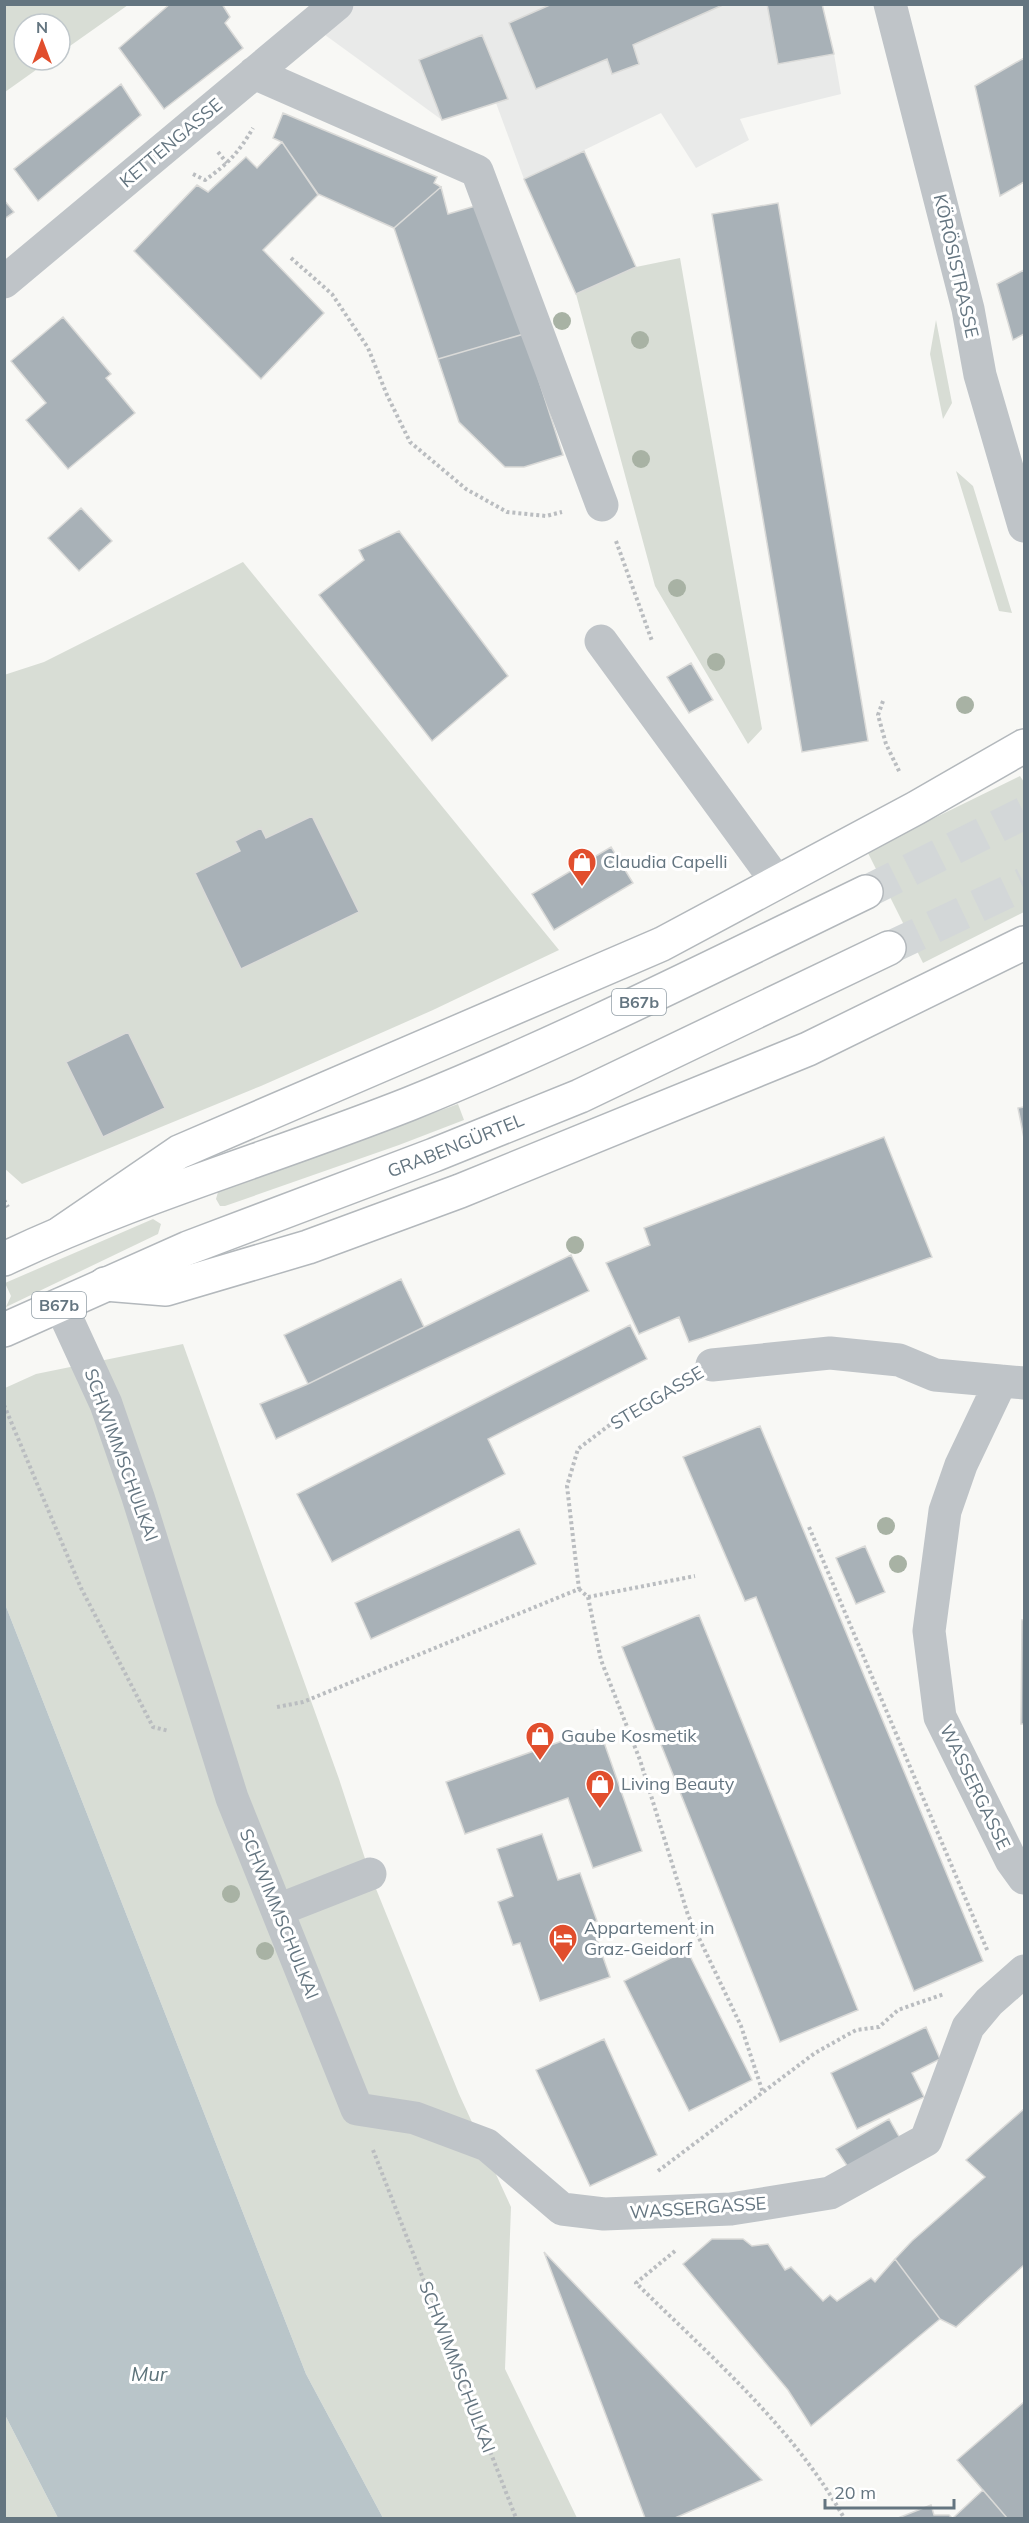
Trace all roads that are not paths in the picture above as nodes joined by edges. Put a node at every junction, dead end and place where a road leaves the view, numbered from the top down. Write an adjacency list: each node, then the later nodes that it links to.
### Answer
1 (336, 4): 3 (street, KETTENGASSE)
2 (890, 4): 6 (street, KÖRÖSISTRASSE)
3 (255, 73): 4 (street, KETTENGASSE); 5 (street)
4 (4, 282)
5 (602, 505)
6 (1024, 526)
7 (601, 641): 9 (street)
8 (1024, 747): 9 (main road)
9 (777, 882): 13 (main road)
10 (866, 892): 13 (main road, B67b)
11 (1024, 943): 15 (main road)
12 (889, 948): 15 (main road, GRABENGÜRTEL / B67b)
13 (62, 1232): 14 (main road, B67b)
14 (4, 1259)
15 (105, 1284): 16 (main road, GRABENGÜRTEL / B67b)
16 (60, 1304): 17 (main road, GRABENGÜRTEL / B67b); 22 (street, SCHWIMMSCHULKAI)
17 (9, 1328)
18 (712, 1365): 19 (street, STEGGASSE)
19 (1013, 1382): 21 (street, WASSERGASSE)
20 (370, 1874): 22 (street)
21 (1024, 1878)
22 (278, 1910): 24 (street, SCHWIMMSCHULKAI)
23 (1021, 1973): 24 (street, WASSERGASSE)
24 (357, 2109)

